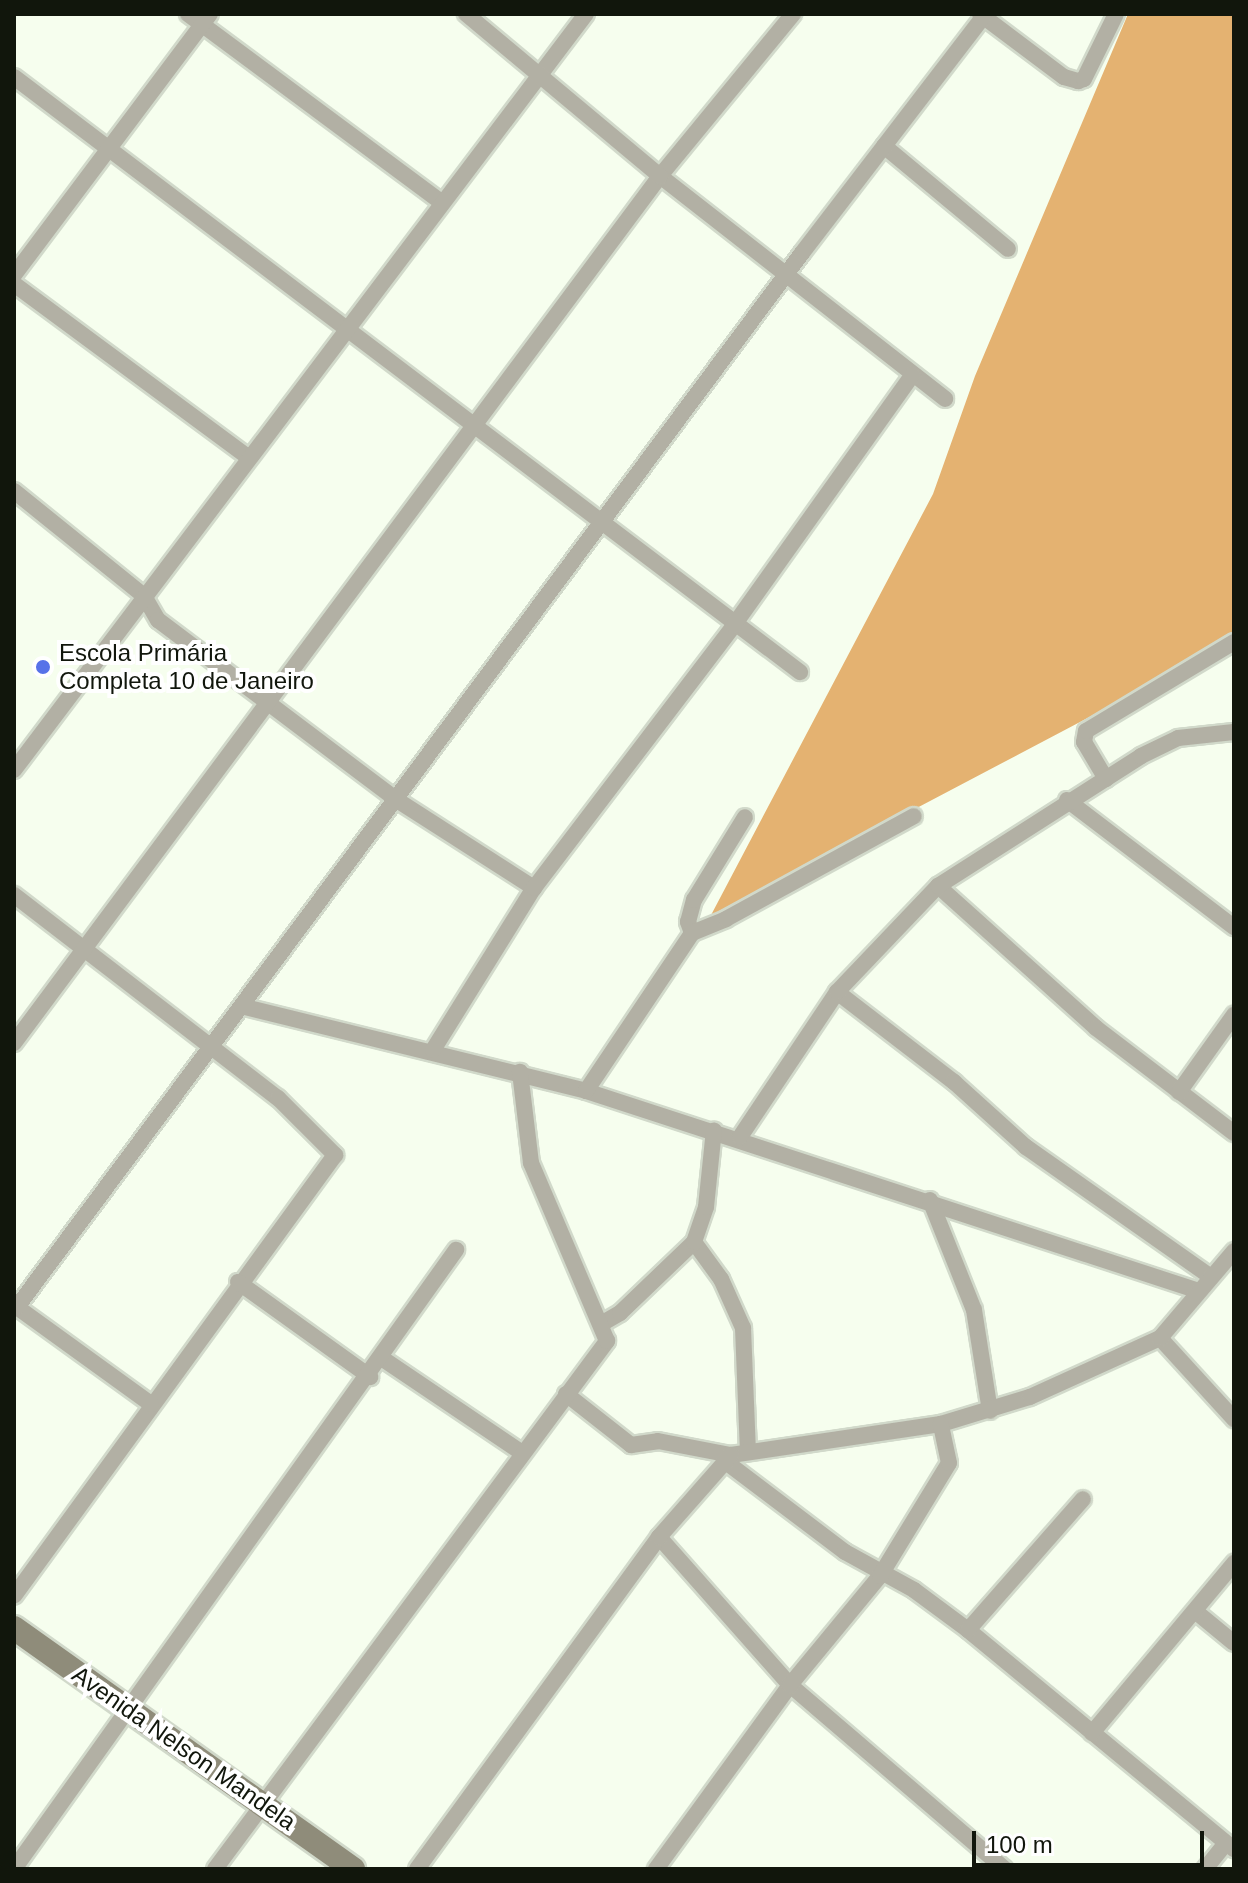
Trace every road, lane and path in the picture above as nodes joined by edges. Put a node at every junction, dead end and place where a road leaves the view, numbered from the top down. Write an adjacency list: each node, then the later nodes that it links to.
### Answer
1 (188, 14): 7 (street)
2 (466, 14): 8 (street)
3 (586, 14): 8 (street)
4 (793, 14): 12 (street)
5 (1116, 14): 6 (street)
6 (982, 15): 10 (street)
7 (206, 19): 11 (street); 13 (street)
8 (537, 73): 12 (street); 13 (street)
9 (14, 77): 11 (street)
10 (884, 146): 14 (street); 15 (street)
11 (108, 148): 16 (street); 18 (street)
12 (660, 176): 15 (street); 21 (street)
13 (440, 201): 18 (street)
14 (1008, 249)
15 (786, 274): 19 (street); 24 (street)
16 (14, 275)
17 (14, 284): 22 (street)
18 (342, 330): 21 (street); 22 (street)
19 (912, 375): 20 (street); 26 (street)
20 (945, 399)
21 (474, 425): 24 (street); 29 (street)
22 (249, 458): 25 (street)
23 (14, 491): 25 (street)
24 (603, 524): 26 (street); 33 (street)
25 (144, 596): 29 (street); 31 (street)
26 (734, 625): 28 (street); 38 (street)
27 (1234, 642): 32 (street)
28 (800, 672)
29 (266, 703): 33 (street); 42 (street)
30 (1234, 732): 32 (street)
31 (14, 770)
32 (1106, 779): 34 (street)
33 (397, 800): 38 (street); 44 (street)
34 (1067, 800): 37 (street); 40 (street)
35 (914, 816): 41 (street)
36 (745, 817): 41 (street)
37 (938, 886): 43 (street); 51 (street)
38 (534, 888): 48 (street)
39 (14, 895): 42 (street)
40 (1234, 927)
41 (692, 933): 50 (street)
42 (83, 949): 46 (street); 47 (street)
43 (837, 992): 54 (street); 59 (street)
44 (245, 1007): 47 (street); 48 (street)
45 (1234, 1015): 51 (street)
46 (14, 1043)
47 (213, 1048): 60 (street); 62 (street)
48 (433, 1050): 49 (street)
49 (520, 1072): 50 (street); 63 (street)
50 (586, 1091): 52 (street)
51 (1179, 1092): 53 (street)
52 (714, 1130): 54 (street); 56 (street)
53 (1234, 1133)
54 (740, 1137): 55 (street)
55 (930, 1200): 61 (street); 69 (street)
56 (694, 1242): 63 (street); 72 (street)
57 (456, 1250): 65 (street)
58 (1234, 1251): 59 (street)
59 (1211, 1277): 61 (street)
60 (238, 1282): 66 (street); 68 (street)
61 (1199, 1291): 64 (street)
62 (16, 1306): 68 (street)
63 (601, 1324): 67 (street)
64 (1160, 1338): 69 (street); 70 (street)
65 (383, 1359): 66 (street); 73 (street)
66 (370, 1377): 85 (street)
67 (566, 1394): 73 (street); 74 (street)
68 (151, 1404): 79 (street)
69 (990, 1411): 71 (street)
70 (1234, 1419)
71 (941, 1424): 72 (street); 78 (street)
72 (748, 1451): 74 (street)
73 (521, 1452): 87 (street)
74 (728, 1459): 76 (street); 78 (street)
75 (1083, 1499): 82 (street)
76 (659, 1537): 84 (street); 92 (street)
77 (1234, 1563): 80 (street)
78 (880, 1576): 82 (street); 84 (street)
79 (14, 1596)
80 (1195, 1611): 83 (street); 86 (street)
81 (14, 1628): 85 (street, Avenida Nelson Mandela)
82 (968, 1630): 86 (street)
83 (1234, 1643)
84 (790, 1685): 93 (street); 94 (street)
85 (128, 1708): 87 (street, Avenida Nelson Mandela); 89 (street)
86 (1092, 1733): 88 (street)
87 (263, 1801): 90 (street); 91 (street, Avenida Nelson Mandela)
88 (1230, 1846): 95 (street)
89 (14, 1869)
90 (215, 1869)
91 (353, 1869)
92 (417, 1869)
93 (656, 1869)
94 (1005, 1869)
95 (1205, 1869)

